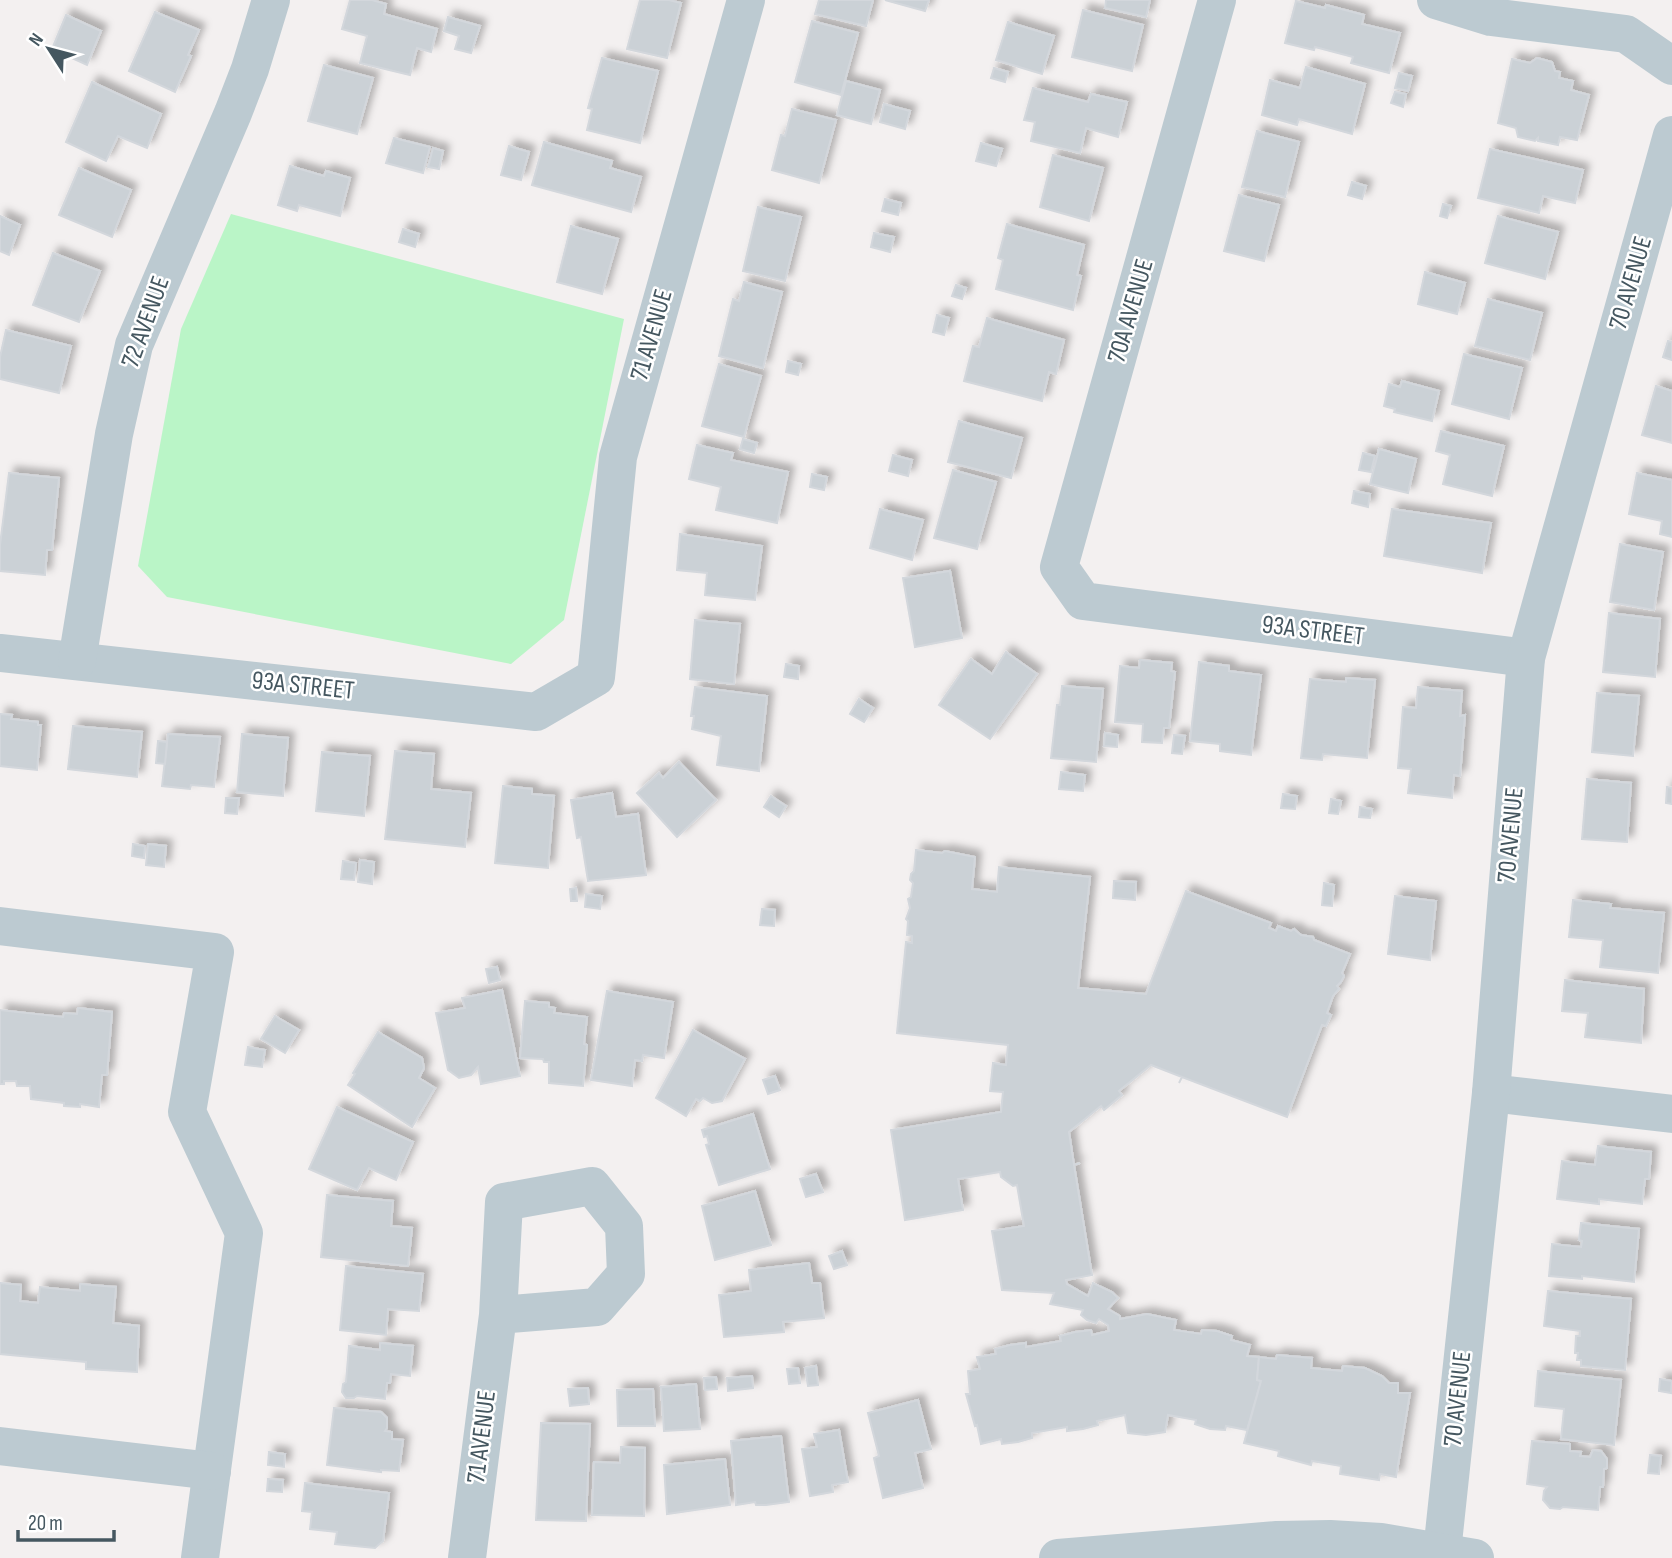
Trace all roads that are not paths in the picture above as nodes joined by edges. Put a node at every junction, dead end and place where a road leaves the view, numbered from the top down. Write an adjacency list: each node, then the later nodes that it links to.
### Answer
1 (271, 0): 10 (street, 72 AVENUE)
2 (746, 0): 11 (street, 71 AVENUE)
3 (1217, 0): 7 (street, 70A AVENUE)
4 (1436, 0): 5 (street)
5 (1672, 66)
6 (1672, 135): 9 (street, 70 AVENUE)
7 (1099, 603): 9 (street, 93A STREET)
8 (0, 653): 10 (street, 93A STREET)
9 (1526, 659): 13 (street, 70 AVENUE)
10 (77, 661): 11 (street, 93A STREET)
11 (596, 677)
12 (0, 926): 17 (street)
13 (1491, 1093): 14 (street); 18 (street, 70 AVENUE)
14 (1672, 1114)
15 (498, 1315): 20 (street, 71 AVENUE)
16 (0, 1446): 17 (street)
17 (212, 1471): 19 (street)
18 (1459, 1555): 21 (street)
19 (200, 1558)
20 (467, 1558)
21 (1058, 1558)

